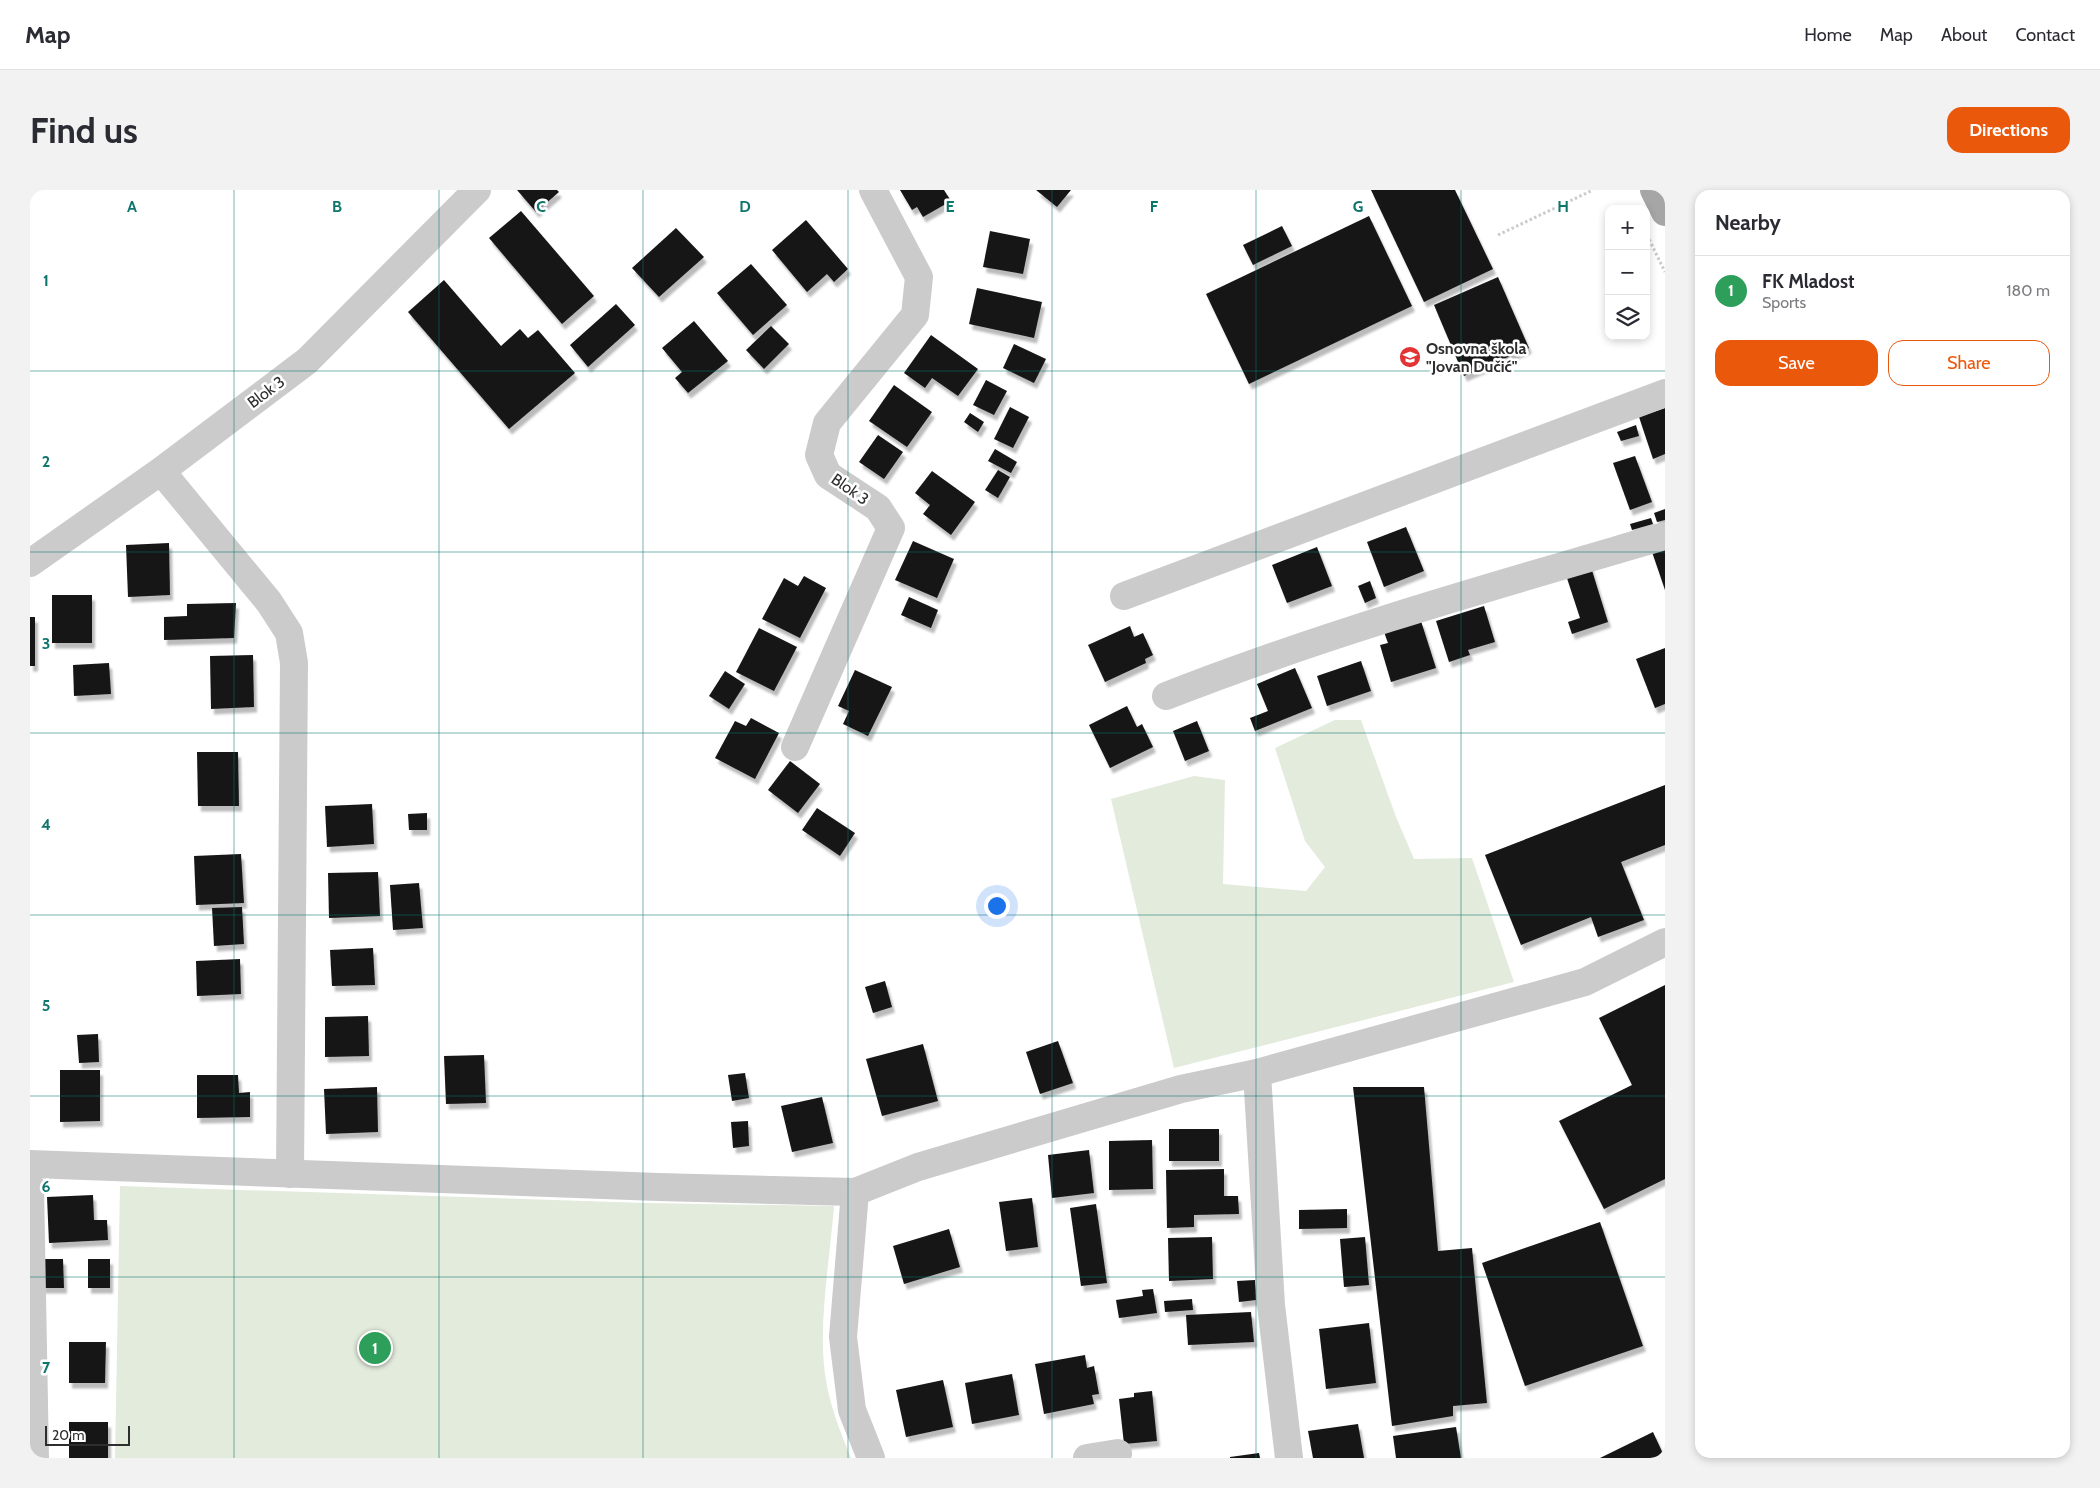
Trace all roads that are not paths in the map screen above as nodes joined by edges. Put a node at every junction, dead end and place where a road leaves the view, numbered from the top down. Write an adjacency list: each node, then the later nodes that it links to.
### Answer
1 (477, 190): 6 (street, Blok 3)
2 (873, 190): 11 (street, Blok 3)
3 (1654, 190): 4 (main road)
4 (1665, 212)
5 (1665, 393): 9 (street)
6 (162, 470): 8 (street, Blok 3); 15 (street)
7 (1665, 536): 10 (street)
8 (30, 563)
9 (1124, 596)
10 (1166, 696)
11 (795, 747)
12 (1665, 942): 13 (street)
13 (1257, 1073): 17 (street); 22 (street)
14 (30, 1164): 15 (street)
15 (290, 1174): 17 (street)
16 (30, 1185): 19 (street)
17 (855, 1192): 20 (street)
18 (1118, 1453): 21 (street)
19 (35, 1458)
20 (871, 1458)
21 (1087, 1458)
22 (1288, 1458)

